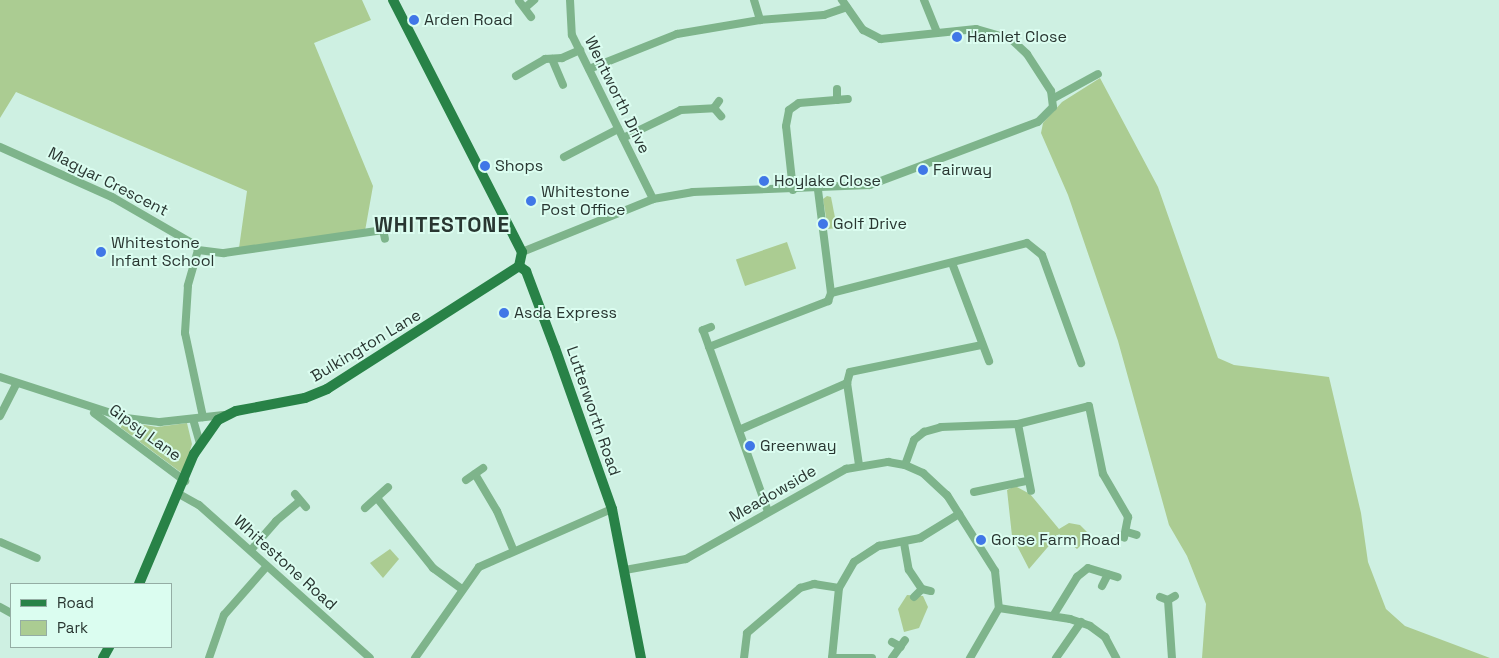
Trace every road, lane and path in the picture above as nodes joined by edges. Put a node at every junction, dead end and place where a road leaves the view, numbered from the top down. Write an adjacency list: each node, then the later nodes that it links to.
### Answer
1 (534, 0): 8 (street)
2 (570, 0): 12 (street, Wentworth Drive)
3 (754, 0): 10 (street)
4 (924, 0): 11 (street)
5 (519, 1): 8 (street)
6 (398, 2): 32 (main road)
7 (845, 4): 10 (street); 11 (street)
8 (526, 7): 9 (street)
9 (531, 17)
10 (760, 20): 14 (street)
11 (937, 33): 19 (street)
12 (580, 50): 13 (street); 14 (street, Wentworth Drive)
13 (552, 58): 16 (street); 17 (street)
14 (589, 69): 23 (street, Wentworth Drive)
15 (1098, 74): 19 (street)
16 (516, 76)
17 (563, 85)
18 (837, 89): 20 (street)
19 (1054, 98): 28 (street)
20 (837, 100): 21 (street); 27 (street)
21 (848, 100)
22 (720, 116): 24 (street)
23 (618, 129): 24 (street, Wentworth Drive); 26 (street)
24 (623, 138): 29 (street, Wentworth Drive)
25 (0, 147): 31 (street, Magyar Crescent)
26 (564, 157)
27 (793, 190): 28 (street); 29 (street)
28 (818, 190): 35 (street)
29 (653, 199): 32 (street)
30 (385, 239): 31 (street)
31 (198, 250): 47 (street)
32 (522, 252): 34 (main road)
33 (952, 263): 35 (street); 37 (street); 40 (street)
34 (519, 266): 45 (main road, Bulkington Lane); 66 (main road, Lutterworth Road)
35 (831, 293): 38 (street)
36 (711, 327): 38 (street)
37 (982, 345): 39 (street); 42 (street)
38 (709, 347): 50 (street)
39 (989, 362)
40 (1081, 363)
41 (0, 377): 43 (street, Gipsy Lane)
42 (847, 383): 50 (street); 52 (street)
43 (16, 384): 44 (street, Gipsy Lane); 46 (street)
44 (88, 409): 48 (street, Gipsy Lane); 56 (street, Gipsy Lane)
45 (224, 415): 47 (street, Gipsy Lane); 51 (main road)
46 (0, 416)
47 (203, 417): 48 (street, Gipsy Lane)
48 (192, 419): 51 (street)
49 (1018, 424): 53 (street); 58 (street); 69 (street)
50 (739, 430): 67 (street)
51 (200, 443): 56 (main road)
52 (859, 465): 53 (street, Meadowside); 67 (street, Meadowside)
53 (905, 465): 68 (street)
54 (483, 468): 55 (street)
55 (475, 474): 57 (street); 72 (street)
56 (184, 480): 62 (main road)
57 (466, 480)
58 (1026, 481): 60 (street); 61 (street)
59 (388, 487): 63 (street)
60 (1031, 491)
61 (980, 493)
62 (179, 494): 73 (street, Whitestone Road); 79 (main road)
63 (376, 498): 65 (street); 82 (street)
64 (301, 501): 73 (street)
65 (365, 508)
66 (612, 509): 72 (street); 76 (main road, Lutterworth Road)
67 (768, 512): 76 (street, Meadowside)
68 (959, 514): 71 (street); 87 (street)
69 (1137, 536)
70 (0, 542): 74 (street)
71 (904, 543): 81 (street); 83 (street)
72 (513, 549): 82 (street)
73 (251, 550): 75 (street, Whitestone Road)
74 (37, 558)
75 (267, 566): 91 (street); 92 (street, Whitestone Road)
76 (625, 570): 94 (main road, Lutterworth Road)
77 (1108, 574): 78 (street); 80 (street); 88 (street)
78 (1118, 577)
79 (138, 583)
80 (1102, 586)
81 (839, 588): 95 (street); 96 (street)
82 (462, 589): 93 (street)
83 (922, 589): 84 (street); 85 (street)
84 (931, 590)
85 (914, 597)
86 (1160, 597): 102 (street)
87 (999, 608): 88 (street); 99 (street)
88 (1053, 616): 89 (street)
89 (1081, 622): 100 (street); 101 (street)
90 (892, 642): 98 (street)
91 (209, 658)
92 (370, 658)
93 (415, 658)
94 (641, 658)
95 (744, 658)
96 (832, 658): 97 (street)
97 (872, 658)
98 (892, 658)
99 (970, 658)
100 (1056, 658)
101 (1116, 658)
102 (1172, 658)

